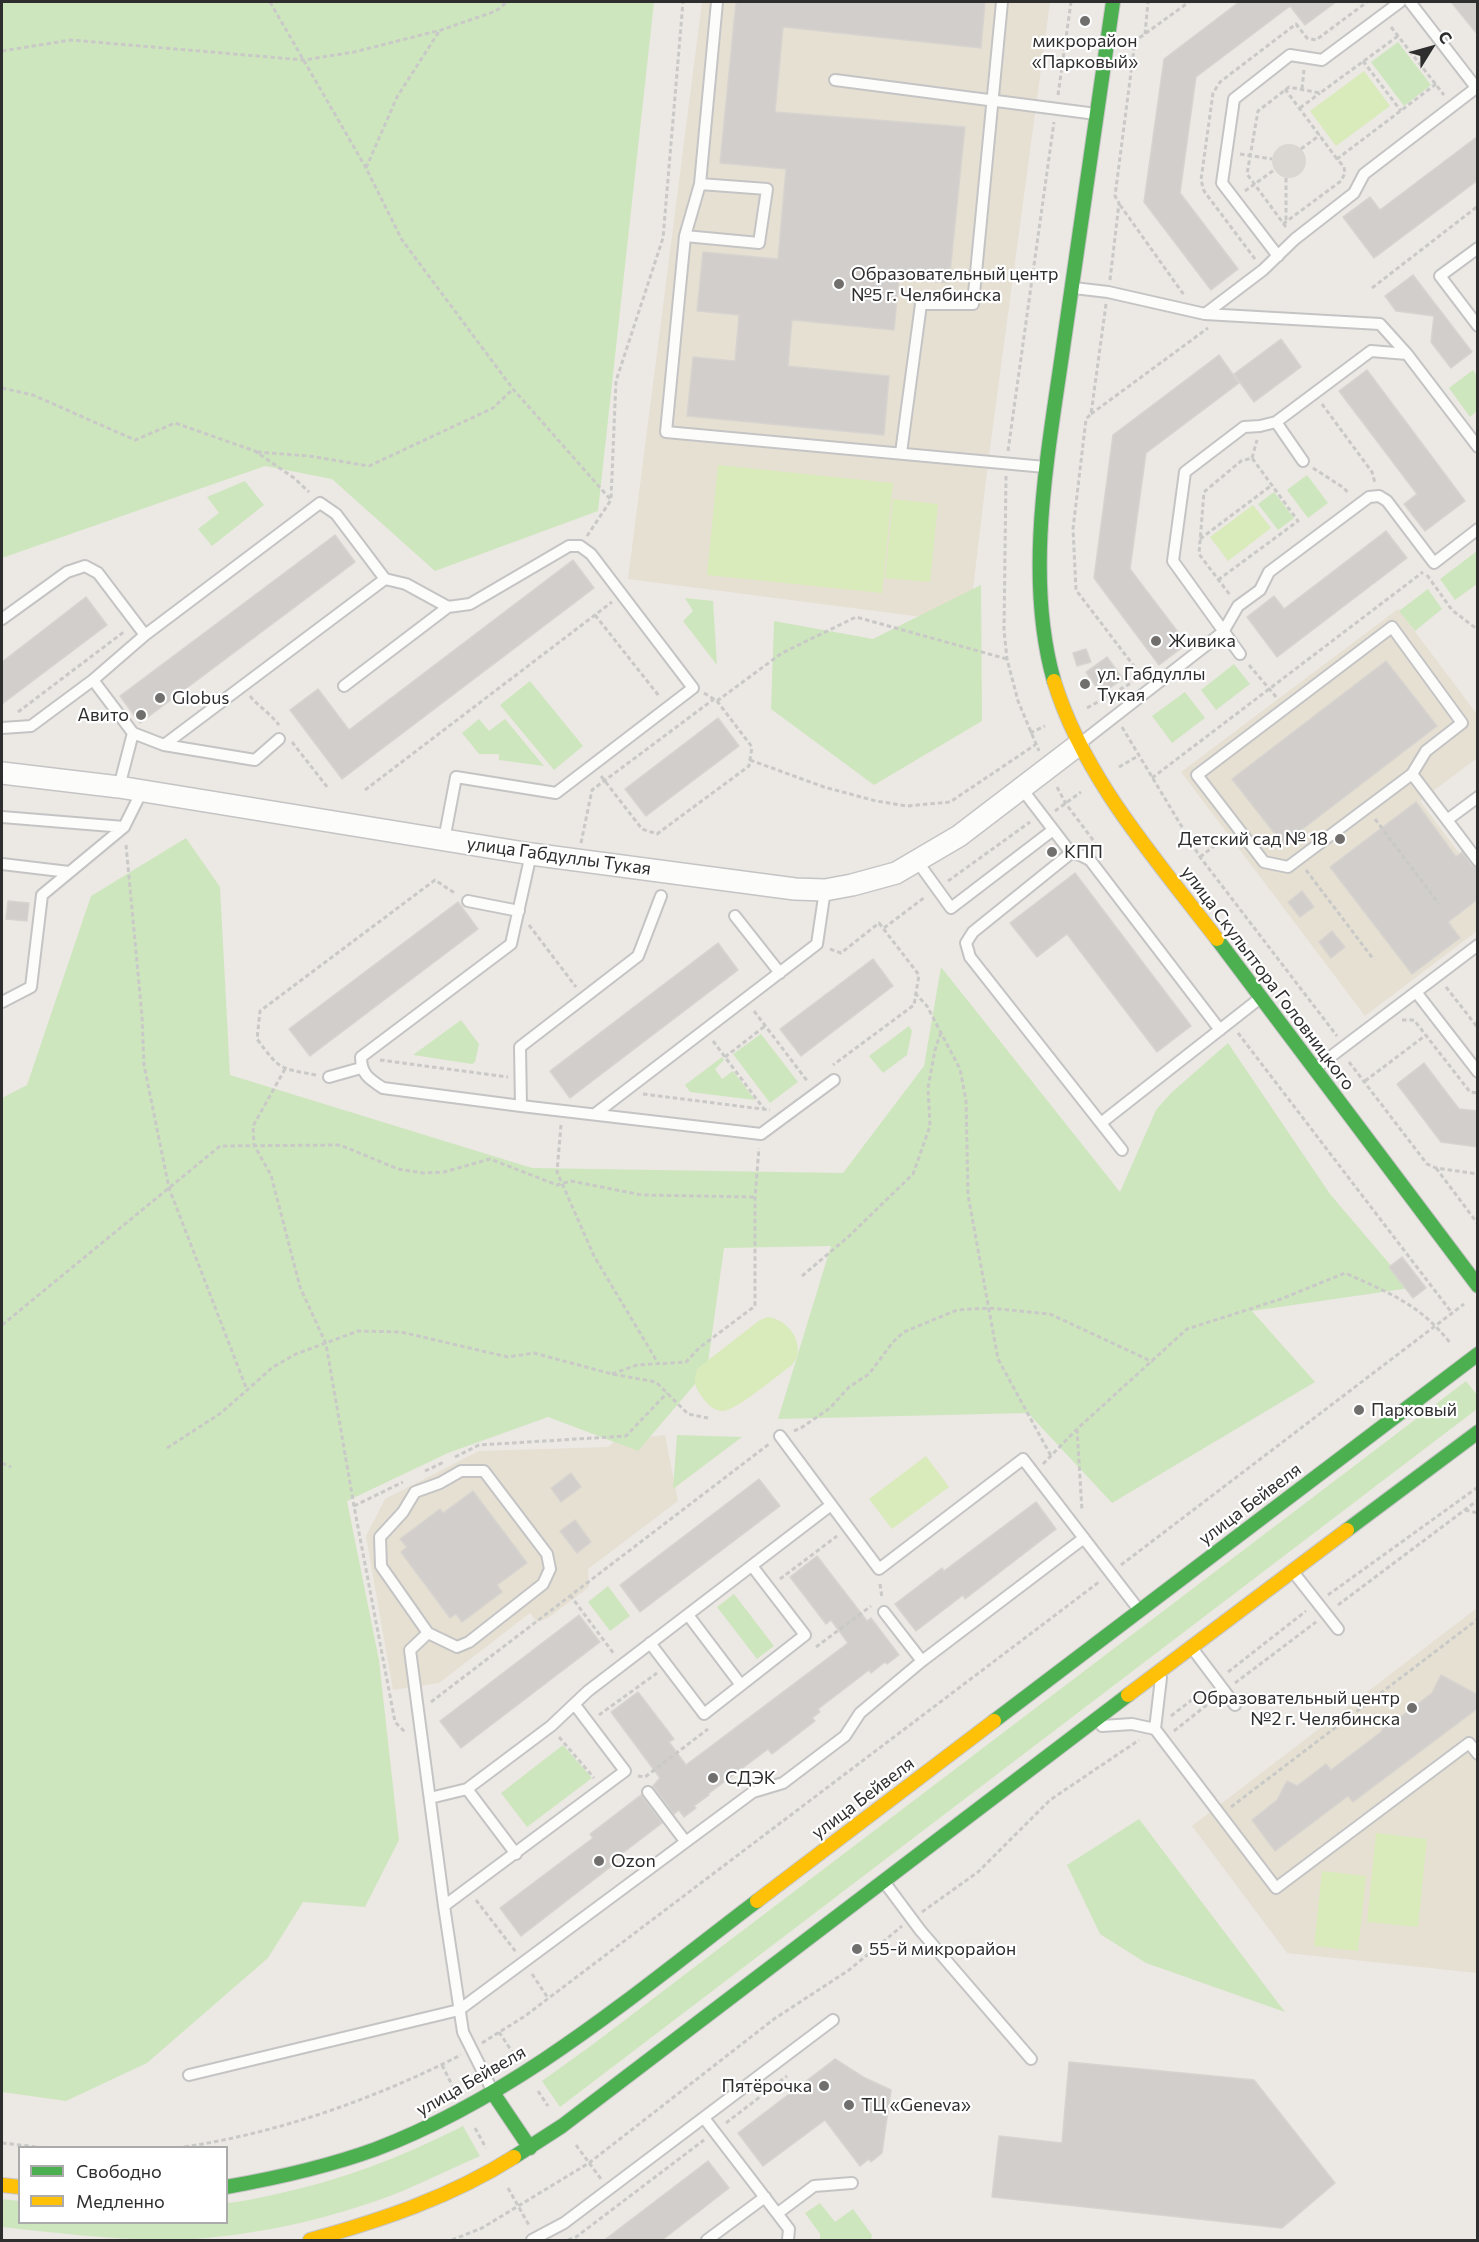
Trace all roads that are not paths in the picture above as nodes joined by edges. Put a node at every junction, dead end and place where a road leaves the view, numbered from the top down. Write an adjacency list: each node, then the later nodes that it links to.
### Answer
1 (717, 2): 10 (lane)
2 (1002, 2): 8 (lane)
3 (1113, 2): 9 (main road, улица Скульптора Головницкого)
4 (1401, 2): 13 (lane)
5 (1410, 2): 7 (lane)
6 (835, 80): 8 (lane)
7 (1477, 89): 13 (lane)
8 (992, 101): 9 (lane); 20 (lane)
9 (1096, 114): 14 (main road, улица Скульптора Головницкого)
10 (700, 184): 11 (lane); 11 (lane)
11 (686, 236): 20 (lane)
12 (1477, 250): 16 (lane)
13 (1278, 256): 15 (lane)
14 (1071, 287): 15 (lane); 22 (main road, улица Скульптора Головницкого)
15 (1201, 313): 17 (lane)
16 (1478, 326)
17 (1407, 354): 18 (lane); 19 (lane)
18 (1276, 422): 21 (lane); 27 (lane)
19 (1478, 447)
20 (901, 453): 22 (lane)
21 (1303, 461)
22 (1046, 467): 36 (main road, улица Скульптора Головницкого)
23 (1478, 529): 27 (lane)
24 (385, 579): 25 (lane); 28 (lane); 35 (lane)
25 (448, 607): 31 (lane); 47 (lane)
26 (2, 619): 28 (lane)
27 (1223, 632): 29 (lane); 36 (lane)
28 (145, 635): 30 (lane)
29 (1240, 654)
30 (93, 680): 32 (lane); 33 (lane)
31 (344, 686)
32 (2, 728)
33 (133, 733): 35 (lane); 39 (lane)
34 (279, 740): 35 (lane)
35 (164, 745)
36 (1078, 745): 40 (street, улица Габдуллы Тукая); 62 (main road, улица Скульптора Головницкого)
37 (2, 773): 39 (street, улица Габдуллы Тукая)
38 (1413, 774): 38 (lane); 44 (lane)
39 (119, 787): 41 (street, улица Габдуллы Тукая)
40 (1022, 789): 46 (lane); 50 (street, улица Габдуллы Тукая)
41 (142, 791): 45 (lane); 47 (street, улица Габдуллы Тукая)
42 (1478, 797): 44 (lane)
43 (2, 818): 45 (lane)
44 (1447, 820): 51 (lane)
45 (124, 827): 53 (lane)
46 (1053, 830): 48 (lane); 50 (lane)
47 (444, 840): 49 (street, улица Габдуллы Тукая)
48 (1071, 853): 64 (lane); 72 (lane)
49 (531, 854): 54 (street, улица Габдуллы Тукая); 57 (lane)
50 (917, 861): 54 (street, улица Габдуллы Тукая)
51 (1478, 861)
52 (2, 864): 53 (lane)
53 (69, 872): 63 (lane)
54 (825, 890): 60 (lane)
55 (661, 896): 70 (lane)
56 (468, 901): 57 (lane)
57 (519, 911): 65 (lane)
58 (735, 916): 60 (lane)
59 (1478, 945): 61 (lane)
60 (780, 973): 71 (lane)
61 (1416, 992): 66 (lane); 67 (lane)
62 (1260, 998): 64 (lane); 66 (main road, улица Скульптора Головницкого)
63 (2, 1002)
64 (1220, 1030): 72 (lane)
65 (361, 1063): 68 (lane); 70 (lane)
66 (1314, 1069): 74 (main road, улица Скульптора Головницкого)
67 (1478, 1072)
68 (329, 1077)
69 (834, 1080): 71 (lane)
70 (521, 1106): 71 (lane)
71 (595, 1114)
72 (1101, 1123): 73 (lane)
73 (1122, 1150)
74 (1478, 1286)
75 (1478, 1354): 82 (main road, улица Бейвеля)
76 (1478, 1432): 81 (main road)
77 (780, 1436): 78 (lane)
78 (831, 1505): 79 (lane); 80 (lane)
79 (1084, 1538): 82 (lane); 89 (lane)
80 (752, 1566): 84 (lane); 91 (lane)
81 (1292, 1570): 85 (lane); 88 (main road)
82 (1140, 1611): 108 (main road, улица Бейвеля)
83 (884, 1612): 89 (lane)
84 (688, 1614): 87 (lane); 91 (lane)
85 (1338, 1629)
86 (428, 1633): 86 (lane); 99 (lane)
87 (650, 1643): 91 (lane); 92 (lane)
88 (1191, 1646): 90 (main road); 93 (lane)
89 (922, 1661): 100 (lane)
90 (1164, 1668): 94 (main road); 95 (lane)
91 (741, 1685)
92 (575, 1705): 97 (lane); 101 (lane)
93 (1235, 1705)
94 (1082, 1729): 95 (lane); 102 (main road)
95 (1155, 1729): 96 (lane)
96 (1478, 1754)
97 (467, 1789): 99 (lane); 101 (lane)
98 (648, 1792): 100 (lane)
99 (430, 1798): 103 (lane)
100 (685, 1841): 104 (lane)
101 (516, 1854): 103 (lane)
102 (883, 1880): 106 (lane); 110 (main road)
103 (444, 1906): 104 (lane)
104 (459, 2010): 107 (lane); 108 (lane)
105 (832, 2020): 109 (lane)
106 (1031, 2059)
107 (189, 2075)
108 (493, 2093): 110 (main road); 114 (main road, улица Бейвеля)
109 (705, 2118): 115 (lane); 119 (lane)
110 (530, 2148): 117 (main road)
111 (852, 2183): 116 (lane)
112 (2, 2185): 113 (main road)
113 (18, 2187)
114 (228, 2187)
115 (765, 2197): 116 (lane); 120 (lane)
116 (778, 2213): 121 (lane)
117 (351, 2235): 118 (main road)
118 (310, 2241)
119 (532, 2241)
120 (707, 2241)
121 (788, 2241)

